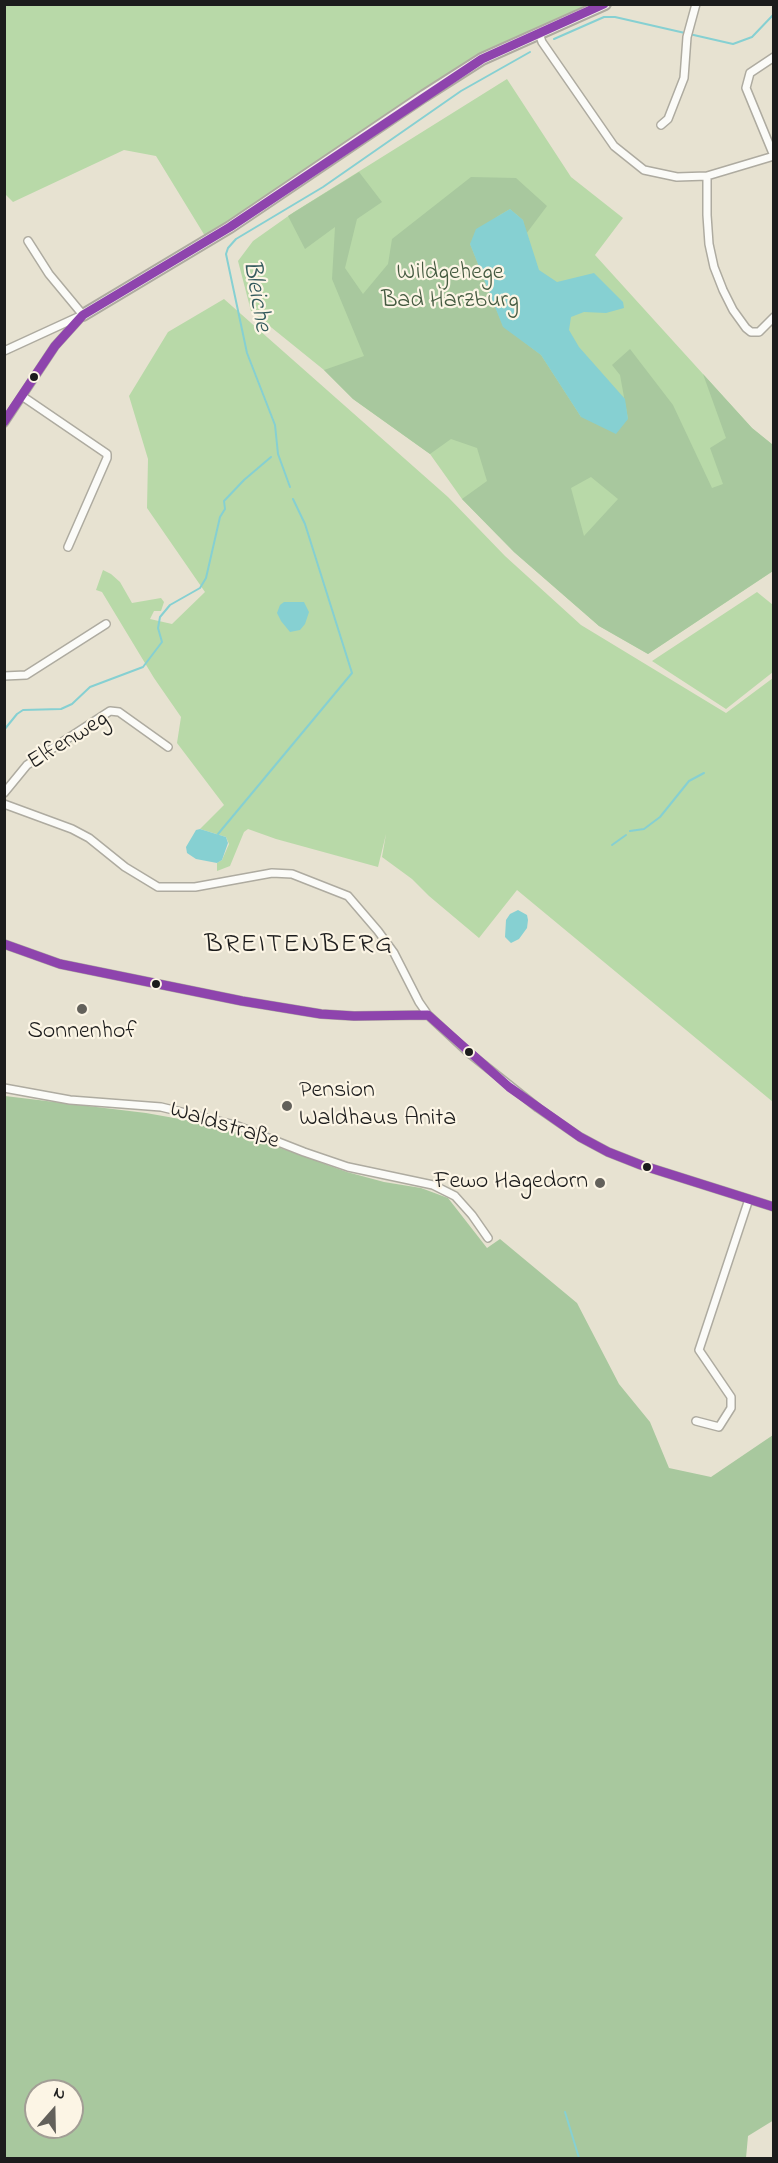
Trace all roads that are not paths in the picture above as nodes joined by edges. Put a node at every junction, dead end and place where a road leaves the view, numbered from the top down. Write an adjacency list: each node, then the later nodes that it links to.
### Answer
1 (605, 4): 3 (street)
2 (696, 4): 5 (street)
3 (539, 33): 7 (street); 9 (street)
4 (774, 57): 6 (street)
5 (661, 125)
6 (774, 156): 7 (street)
7 (707, 176): 10 (street)
8 (28, 242): 9 (street)
9 (83, 315): 11 (street); 12 (street)
10 (774, 317)
11 (4, 351)
12 (22, 396): 13 (street); 14 (street)
13 (4, 423)
14 (68, 547)
15 (106, 624): 16 (street)
16 (4, 676)
17 (168, 747): 18 (street, Elfenweg)
18 (4, 793)
19 (4, 804): 21 (street)
20 (4, 944): 21 (street)
21 (428, 1015): 23 (street)
22 (4, 1088): 25 (street, Waldstraße)
23 (749, 1199): 24 (street); 26 (street)
24 (774, 1207)
25 (488, 1238)
26 (696, 1421)

